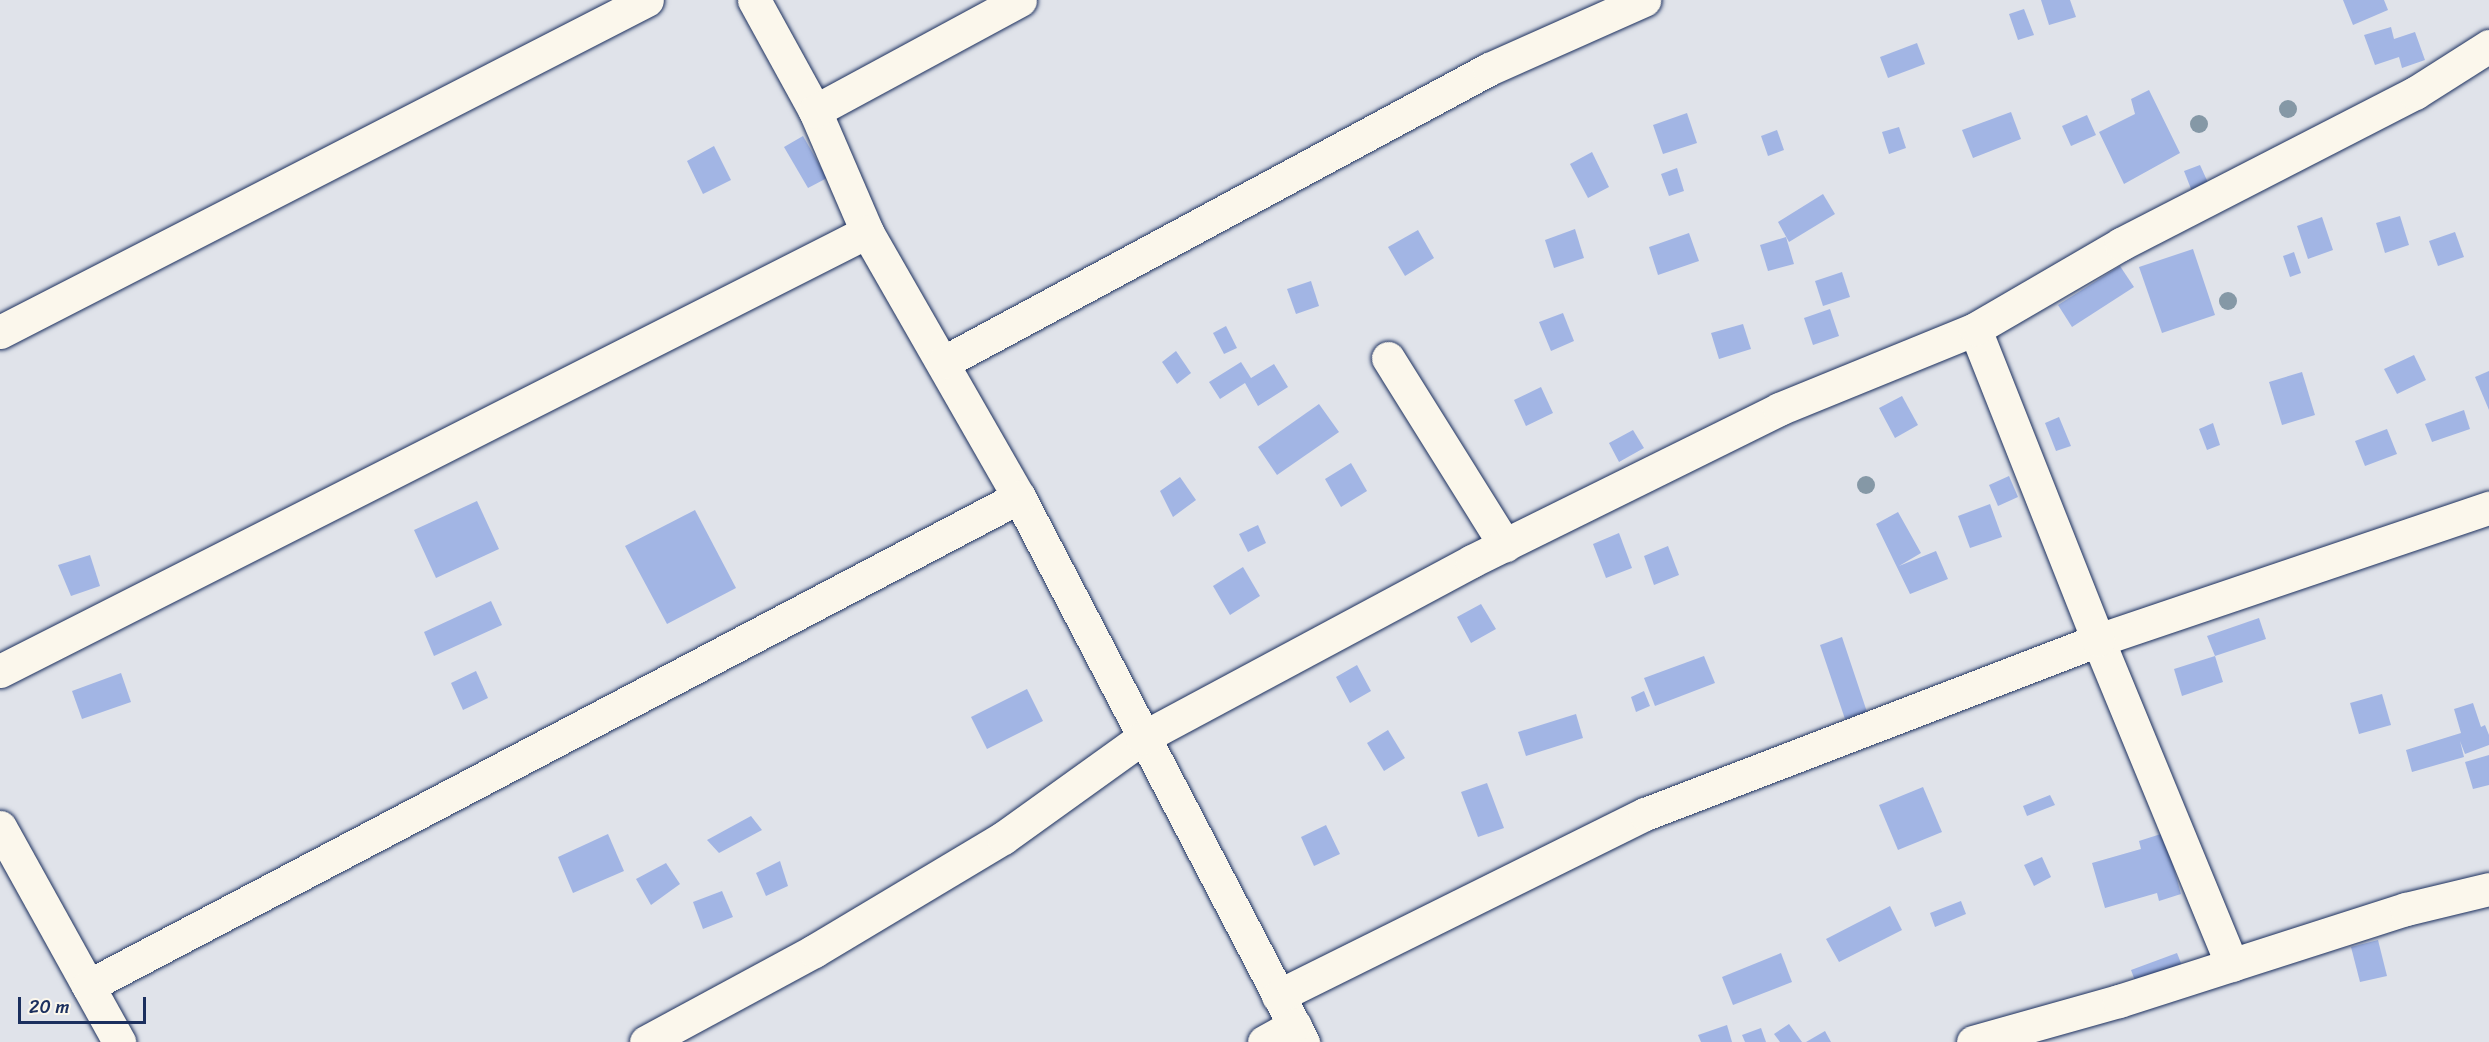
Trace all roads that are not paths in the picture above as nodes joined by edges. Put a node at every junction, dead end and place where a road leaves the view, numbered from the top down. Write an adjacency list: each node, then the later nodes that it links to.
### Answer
1 (646, 0): 9 (street)
2 (754, 0): 6 (street)
3 (1020, 0): 6 (street)
4 (1644, 0): 11 (street)
5 (2489, 46): 8 (street)
6 (815, 111): 7 (street)
7 (867, 232): 11 (street); 16 (street)
8 (1975, 329): 14 (street); 15 (street)
9 (0, 332)
10 (1388, 358): 14 (street)
11 (944, 362): 12 (street)
12 (1018, 497): 17 (street); 21 (street)
13 (2489, 508): 15 (street)
14 (1505, 544): 17 (street)
15 (2098, 640): 20 (street); 22 (street)
16 (0, 671)
17 (1142, 738): 22 (street); 25 (street)
18 (0, 827): 21 (street)
19 (2489, 890): 20 (street)
20 (2232, 965): 27 (street)
21 (88, 986): 24 (street)
22 (1278, 996): 23 (street)
23 (1299, 1034): 26 (street)
24 (107, 1037)
25 (646, 1042)
26 (1264, 1042)
27 (1973, 1042)

